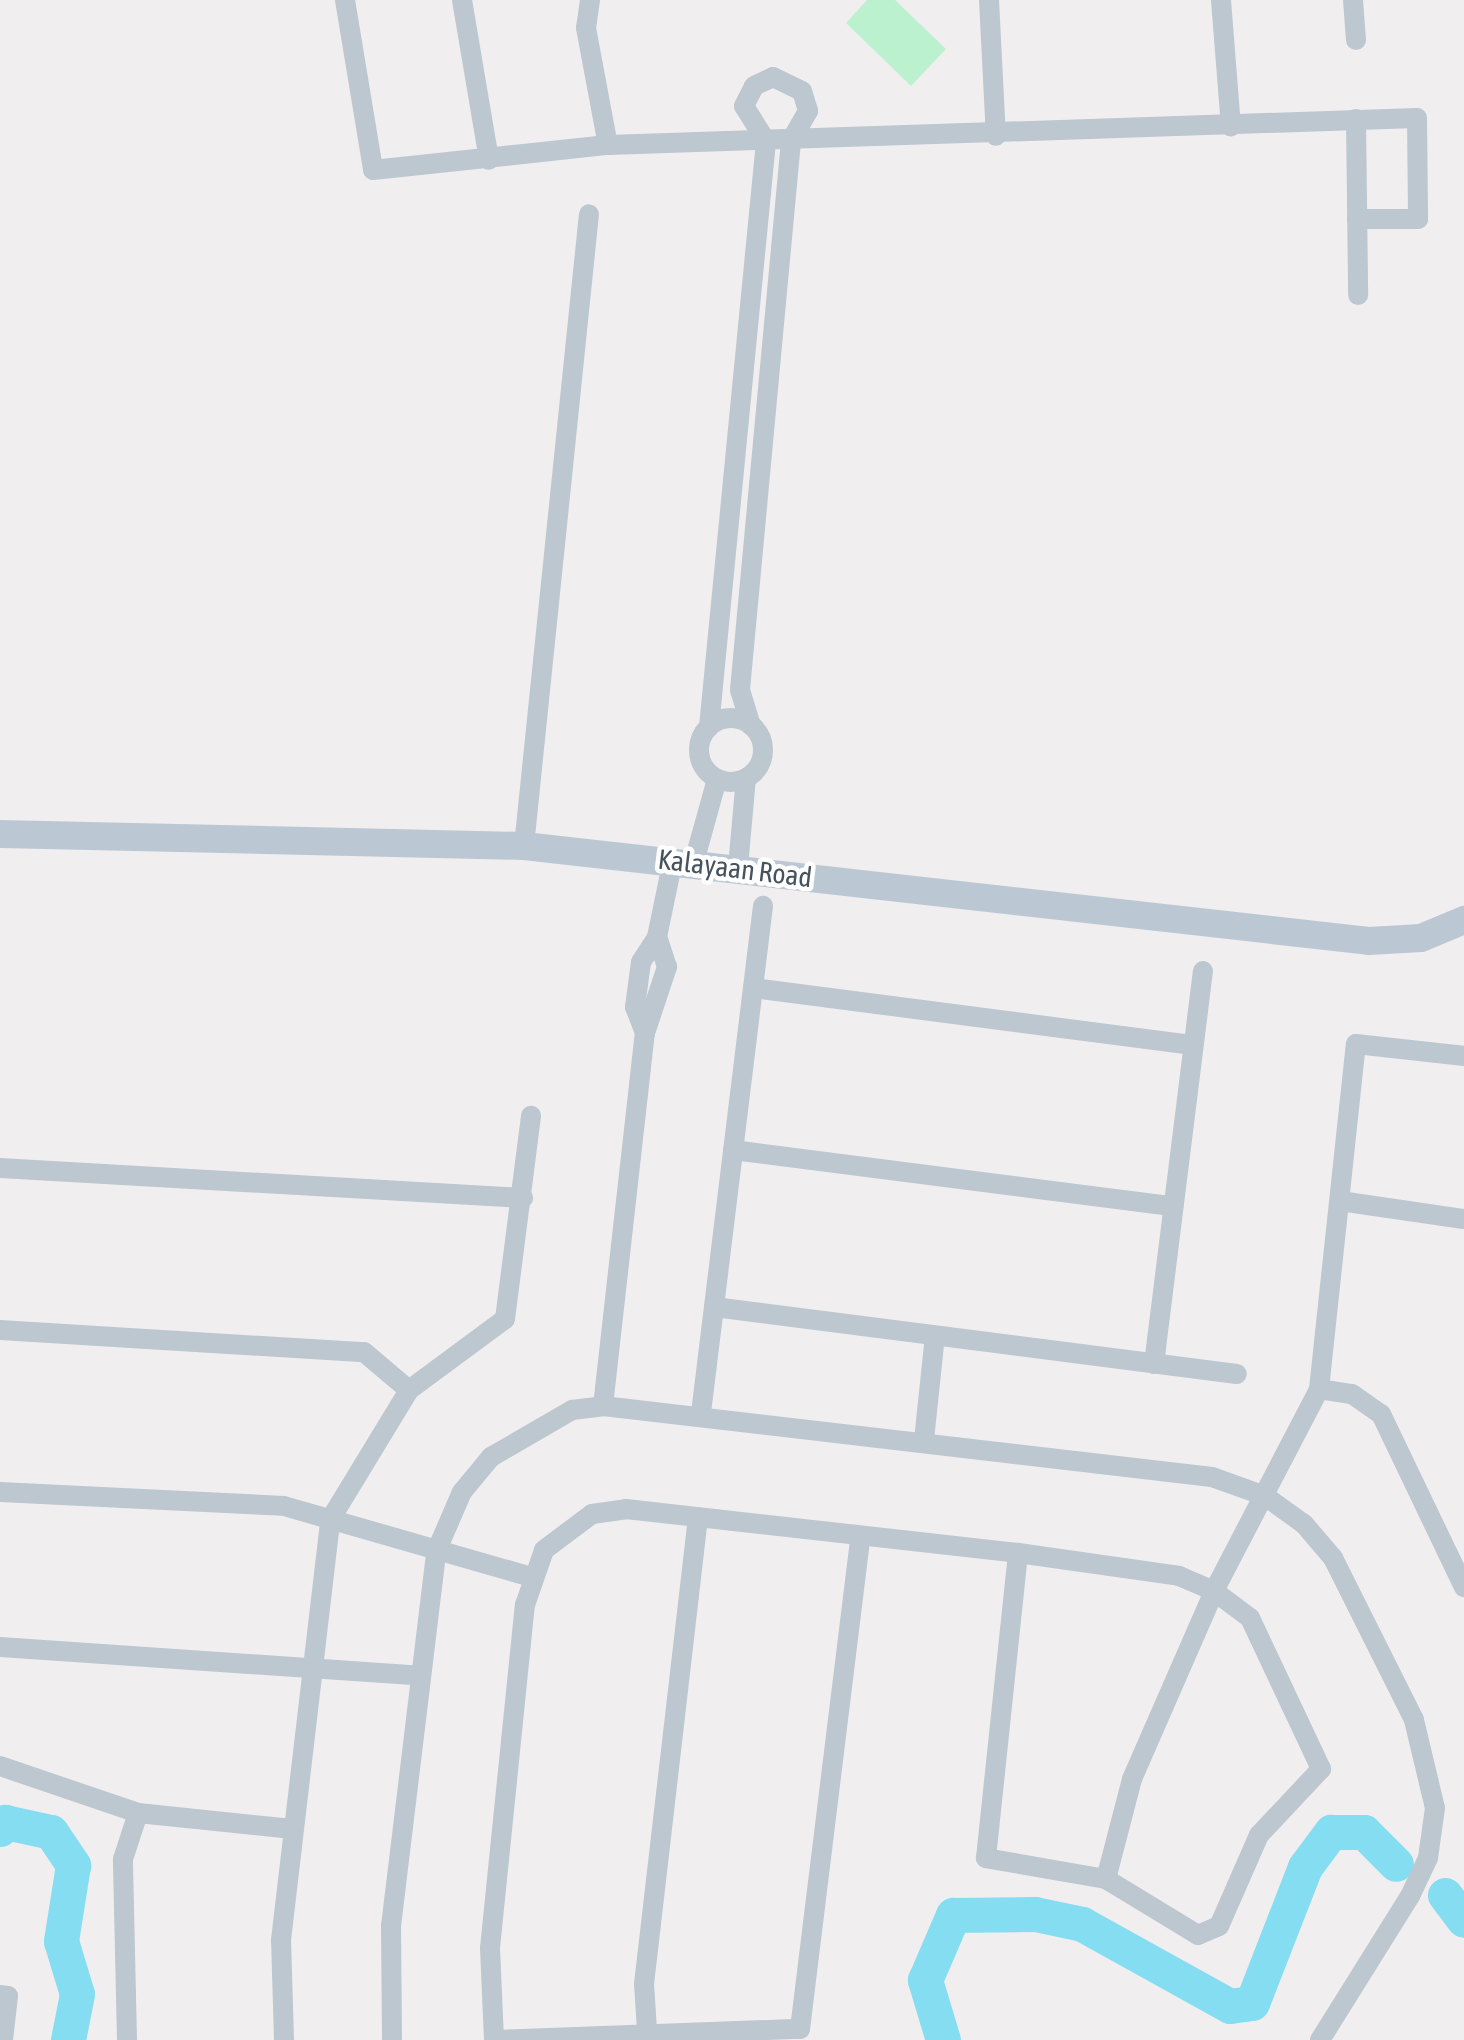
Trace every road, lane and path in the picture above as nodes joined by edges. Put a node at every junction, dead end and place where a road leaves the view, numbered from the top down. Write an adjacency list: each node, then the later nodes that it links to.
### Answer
1 (345, 0): 14 (street)
2 (462, 0): 14 (street)
3 (590, 0): 13 (street)
4 (989, 0): 10 (street)
5 (1221, 0): 9 (street)
6 (1352, 0): 7 (street)
7 (1356, 40)
8 (1356, 119): 9 (street); 16 (street); 16 (street)
9 (1231, 127): 10 (street)
10 (996, 136): 12 (street)
11 (766, 141): 12 (street); 12 (street); 13 (street); 19 (street)
12 (791, 141): 18 (street)
13 (608, 145): 14 (street)
14 (490, 160)
15 (589, 214): 23 (street)
16 (1357, 219): 17 (street)
17 (1358, 296)
18 (751, 725): 19 (street); 20 (street)
19 (709, 727): 21 (street)
20 (746, 778): 21 (street); 25 (street)
21 (717, 779): 24 (street)
22 (0, 834): 23 (main road, Kalayaan Road)
23 (524, 846): 24 (main road, Kalayaan Road)
24 (683, 861): 25 (main road, Kalayaan Road); 46 (street)
25 (738, 867): 27 (main road, Kalayaan Road)
26 (763, 906): 29 (street)
27 (1464, 920)
28 (1203, 972): 30 (street)
29 (753, 988): 30 (street); 33 (street)
30 (1194, 1045): 37 (street)
31 (1464, 1056): 36 (street)
32 (530, 1116): 35 (street)
33 (734, 1150): 37 (street); 39 (street)
34 (0, 1168): 35 (street)
35 (523, 1198): 45 (street)
36 (1340, 1201): 38 (street); 44 (street)
37 (1173, 1206): 42 (street)
38 (1464, 1219)
39 (714, 1307): 41 (street); 47 (street)
40 (0, 1330): 45 (street)
41 (935, 1336): 42 (street); 48 (street)
42 (1154, 1364): 43 (street)
43 (1237, 1374)
44 (1319, 1389): 50 (street); 57 (street)
45 (409, 1390): 52 (street)
46 (603, 1406): 47 (street); 54 (street)
47 (701, 1414): 48 (street)
48 (924, 1440): 50 (street)
49 (0, 1492): 52 (street)
50 (1264, 1496): 58 (street); 73 (street)
51 (698, 1517): 53 (street); 56 (street); 67 (street)
52 (330, 1520): 54 (street); 60 (street)
53 (860, 1538): 55 (street); 67 (street)
54 (436, 1552): 56 (street); 61 (street)
55 (1018, 1553): 58 (street); 65 (street)
56 (532, 1577): 72 (street)
57 (1464, 1587)
58 (1214, 1591): 65 (street); 65 (street)
59 (0, 1647): 60 (street)
60 (311, 1667): 61 (street); 64 (street)
61 (420, 1676): 71 (street)
62 (0, 1766): 63 (street)
63 (138, 1813): 64 (street); 69 (street)
64 (292, 1830): 70 (street)
65 (1106, 1879)
66 (0, 1995): 68 (street)
67 (647, 2030): 72 (street)
68 (3, 2040)
69 (127, 2040)
70 (284, 2040)
71 (392, 2040)
72 (494, 2040)
73 (1320, 2040)

